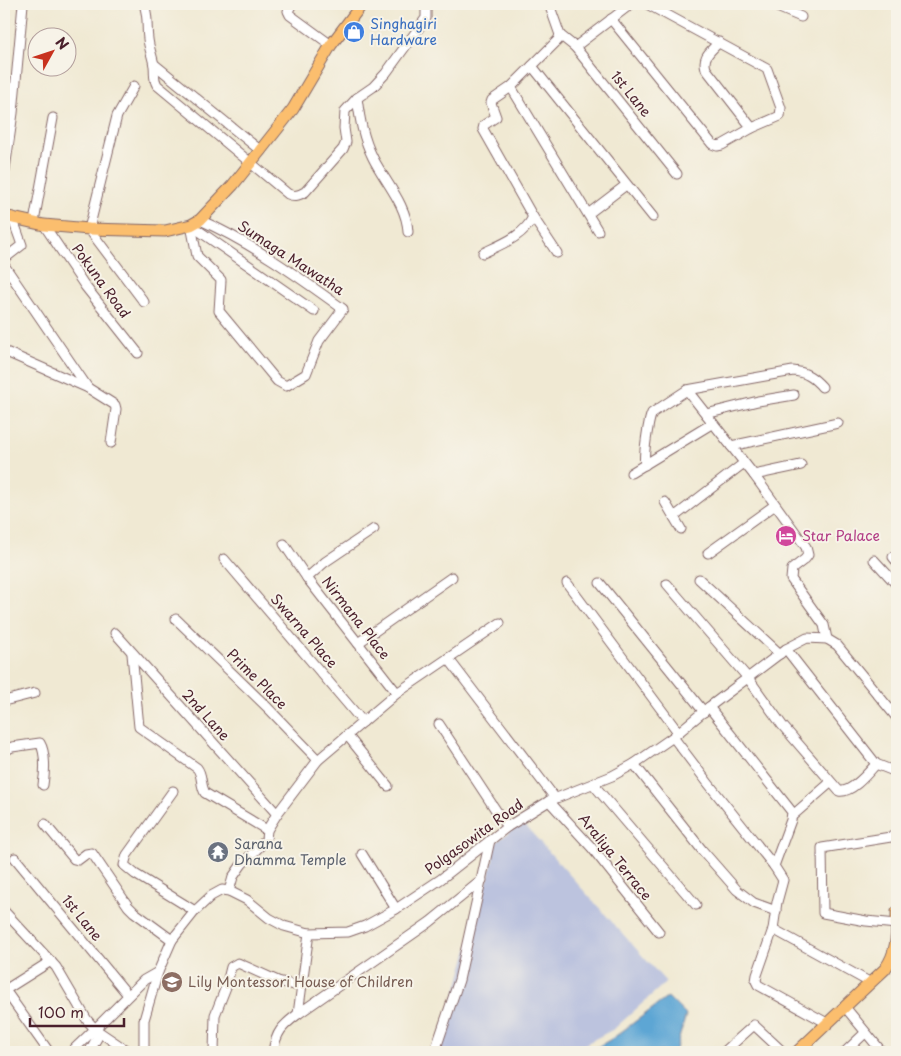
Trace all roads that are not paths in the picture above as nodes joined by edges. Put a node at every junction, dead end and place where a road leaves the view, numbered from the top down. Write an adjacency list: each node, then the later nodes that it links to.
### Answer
1 (23, 4): 26 (street)
2 (144, 4): 16 (street)
3 (292, 4): 14 (street)
4 (362, 4): 14 (main road)
5 (426, 4): 20 (street)
6 (549, 4): 12 (street)
7 (631, 4): 11 (street)
8 (647, 4): 13 (street)
9 (770, 4): 10 (street)
10 (801, 17)
11 (611, 19): 15 (street); 22 (street)
12 (560, 35): 15 (street, 1st Lane); 17 (street)
13 (719, 42): 22 (street); 22 (street)
14 (331, 45): 23 (main road)
15 (575, 47): 25 (street, 1st Lane)
16 (154, 64): 23 (street); 24 (street)
17 (532, 66): 19 (street); 27 (street)
18 (134, 86): 34 (street)
19 (511, 87): 28 (street); 30 (street)
20 (357, 98): 24 (street); 35 (street)
21 (53, 118): 32 (street)
22 (752, 128)
23 (261, 151): 24 (main road)
24 (251, 163): 33 (main road)
25 (678, 174)
26 (4, 176)
27 (626, 184): 28 (street); 31 (street)
28 (588, 214): 36 (street)
29 (8, 217): 32 (main road); 39 (street)
30 (533, 217): 37 (street); 38 (street)
31 (653, 217)
32 (39, 223): 34 (main road); 44 (street, Pokuna Road)
33 (194, 224): 33 (street, Sumaga Mawatha); 34 (main road); 42 (street)
34 (89, 229): 41 (street)
35 (408, 232)
36 (598, 232)
37 (483, 252)
38 (558, 253)
39 (4, 259)
40 (4, 266): 46 (street)
41 (144, 302)
42 (314, 311)
43 (4, 351): 46 (street)
44 (138, 353)
45 (822, 387): 47 (street)
46 (88, 388): 52 (street)
47 (687, 390): 49 (street); 55 (street)
48 (794, 395): 49 (street)
49 (706, 414): 50 (street)
50 (713, 423): 53 (street); 55 (street)
51 (838, 423): 53 (street)
52 (111, 443)
53 (731, 446): 54 (street)
54 (744, 463): 58 (street); 61 (street)
55 (645, 465): 57 (street)
56 (800, 465): 58 (street)
57 (631, 474)
58 (754, 475): 60 (street)
59 (664, 502): 61 (street)
60 (775, 505): 65 (street); 78 (street)
61 (674, 517): 63 (street)
62 (374, 529): 69 (street, Nirmana Place)
63 (681, 529)
64 (284, 544): 69 (street)
65 (708, 553)
66 (224, 559): 89 (street, Swarna Place)
67 (874, 560): 74 (street)
68 (452, 577): 79 (street)
69 (308, 578): 79 (street, Nirmana Place)
70 (699, 579): 80 (street)
71 (567, 583): 91 (street)
72 (600, 583): 87 (street)
73 (667, 584): 83 (street)
74 (897, 585)
75 (176, 619): 94 (street, Prime Place)
76 (500, 623): 82 (street)
77 (115, 633): 81 (street, 2nd Lane)
78 (827, 639): 80 (street, Polgasowita Road); 88 (street)
79 (358, 643): 85 (street, Nirmana Place)
80 (783, 651): 83 (street, Polgasowita Road); 96 (street)
81 (132, 654): 104 (street, 2nd Lane); 108 (street)
82 (448, 658): 85 (street); 103 (street, Araliya Terrace)
83 (748, 678): 87 (street, Polgasowita Road); 98 (street)
84 (35, 693): 86 (street)
85 (397, 693): 89 (street)
86 (4, 701)
87 (706, 709): 91 (street, Polgasowita Road); 105 (street)
88 (897, 718)
89 (363, 722): 92 (street)
90 (440, 724): 107 (street)
91 (676, 734): 95 (street, Polgasowita Road); 113 (street)
92 (347, 735): 94 (street); 101 (street)
93 (4, 751): 100 (street)
94 (318, 760): 104 (street)
95 (634, 764): 99 (street, Polgasowita Road); 119 (street)
96 (876, 764): 97 (street); 98 (street)
97 (897, 770)
98 (830, 783): 105 (street)
99 (593, 784): 103 (street, Polgasowita Road); 116 (street)
100 (43, 785)
101 (388, 786)
102 (173, 791): 118 (street)
103 (552, 799): 107 (street, Polgasowita Road); 124 (street, Araliya Terrace)
104 (277, 814): 108 (street)
105 (792, 816): 113 (street)
106 (45, 824): 127 (street)
107 (507, 827): 110 (street, Polgasowita Road)
108 (267, 830): 115 (street)
109 (897, 836): 122 (street)
110 (490, 840): 114 (street); 117 (street, Polgasowita Road)
111 (362, 854): 117 (street)
112 (15, 858): 132 (street, 1st Lane)
113 (774, 866): 119 (street)
114 (482, 880): 134 (street); 145 (street)
115 (230, 891): 118 (street); 125 (street, Polgasowita Road)
116 (696, 905)
117 (396, 909): 125 (street, Polgasowita Road)
118 (195, 911): 127 (street)
119 (776, 911): 123 (street)
120 (4, 912): 128 (street)
121 (897, 912): 122 (main road)
122 (897, 924): 126 (main road)
123 (772, 930): 130 (street); 135 (street)
124 (659, 932)
125 (309, 933): 131 (street)
126 (897, 938): 130 (main road)
127 (172, 940): 129 (street)
128 (51, 961): 136 (street); 138 (street)
129 (158, 972): 132 (street); 142 (street)
130 (871, 983): 133 (main road)
131 (302, 987): 134 (street); 143 (street)
132 (128, 995): 136 (street)
133 (845, 1007): 135 (main road); 137 (street)
134 (298, 1014): 144 (street)
135 (827, 1023): 148 (main road)
136 (97, 1031): 139 (street); 140 (street); 141 (street)
137 (865, 1033): 149 (street); 150 (street)
138 (49, 1052)
139 (71, 1052)
140 (89, 1052)
141 (128, 1052)
142 (144, 1052)
143 (214, 1052)
144 (272, 1052)
145 (437, 1052)
146 (724, 1052): 147 (street)
147 (782, 1052)
148 (797, 1052)
149 (845, 1052)
150 (882, 1052)

